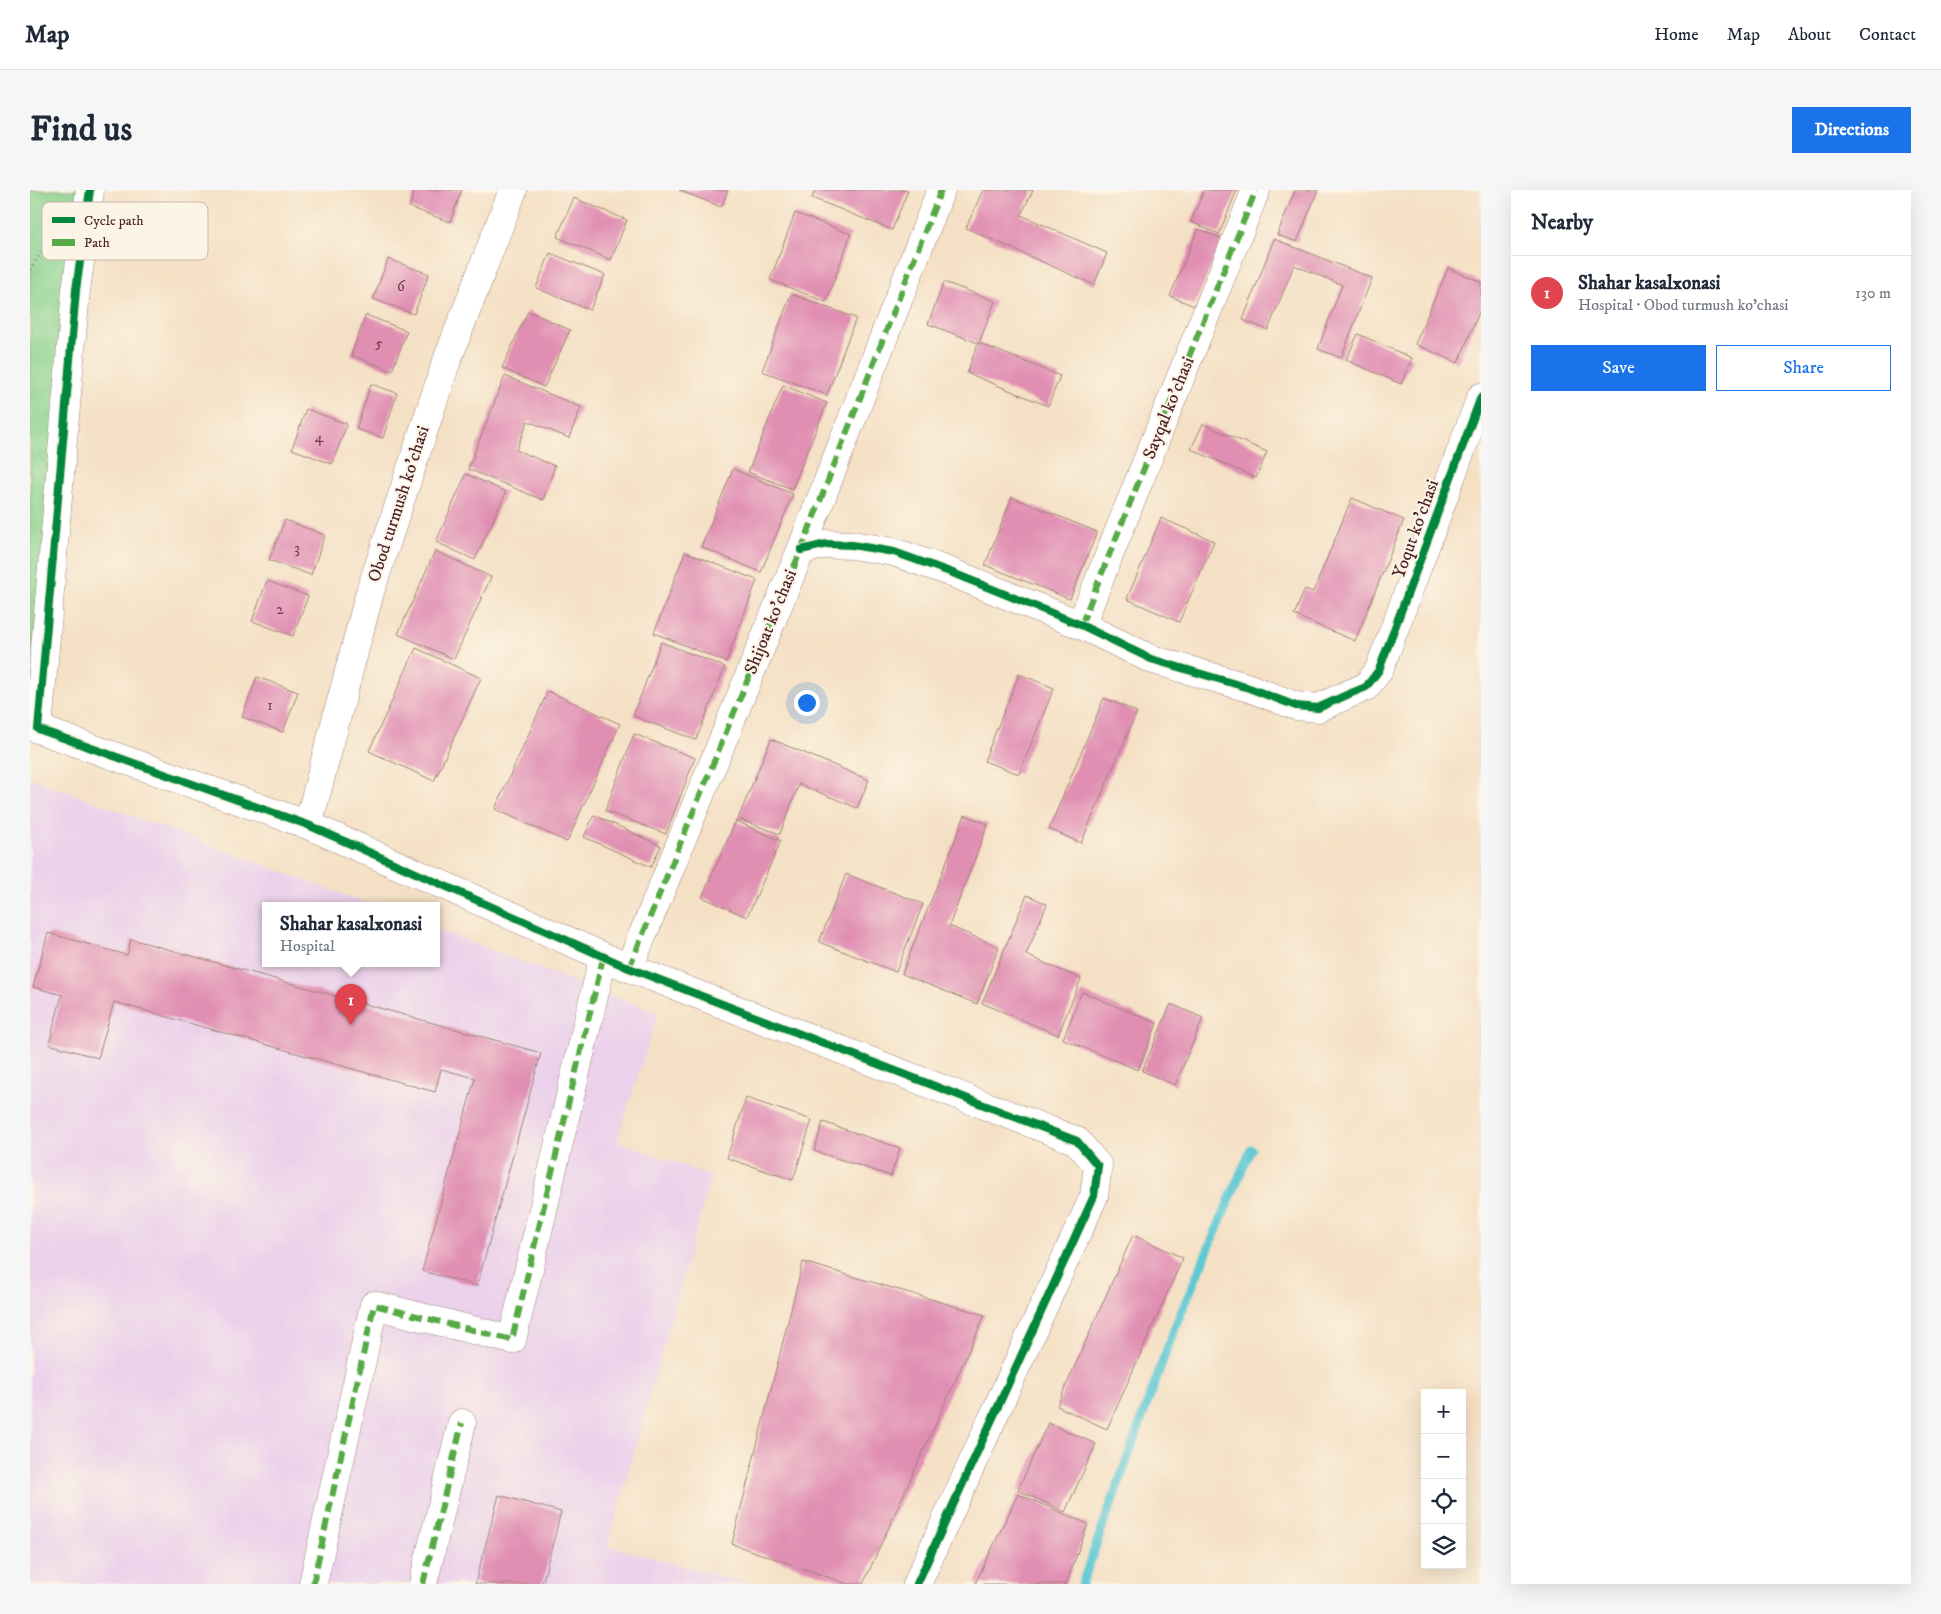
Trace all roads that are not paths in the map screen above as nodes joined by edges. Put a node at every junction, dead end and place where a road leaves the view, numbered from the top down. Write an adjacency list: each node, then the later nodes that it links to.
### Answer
1 (513, 190): 8 (street, Obod turmush ko'chasi)
2 (941, 190): 6 (street, Shijoat ko'chasi)
3 (1256, 190): 7 (street, Sayqal ko'chasi)
4 (80, 260): 8 (street)
5 (1481, 398): 7 (street, Yoqut ko'chasi)
6 (801, 550): 7 (street); 10 (street, Shijoat ko'chasi)
7 (1081, 625)
8 (308, 825): 9 (street)
9 (603, 958): 10 (street); 12 (street)
10 (629, 968): 14 (street)
11 (462, 1423): 13 (street)
12 (313, 1584)
13 (423, 1584)
14 (917, 1584)

